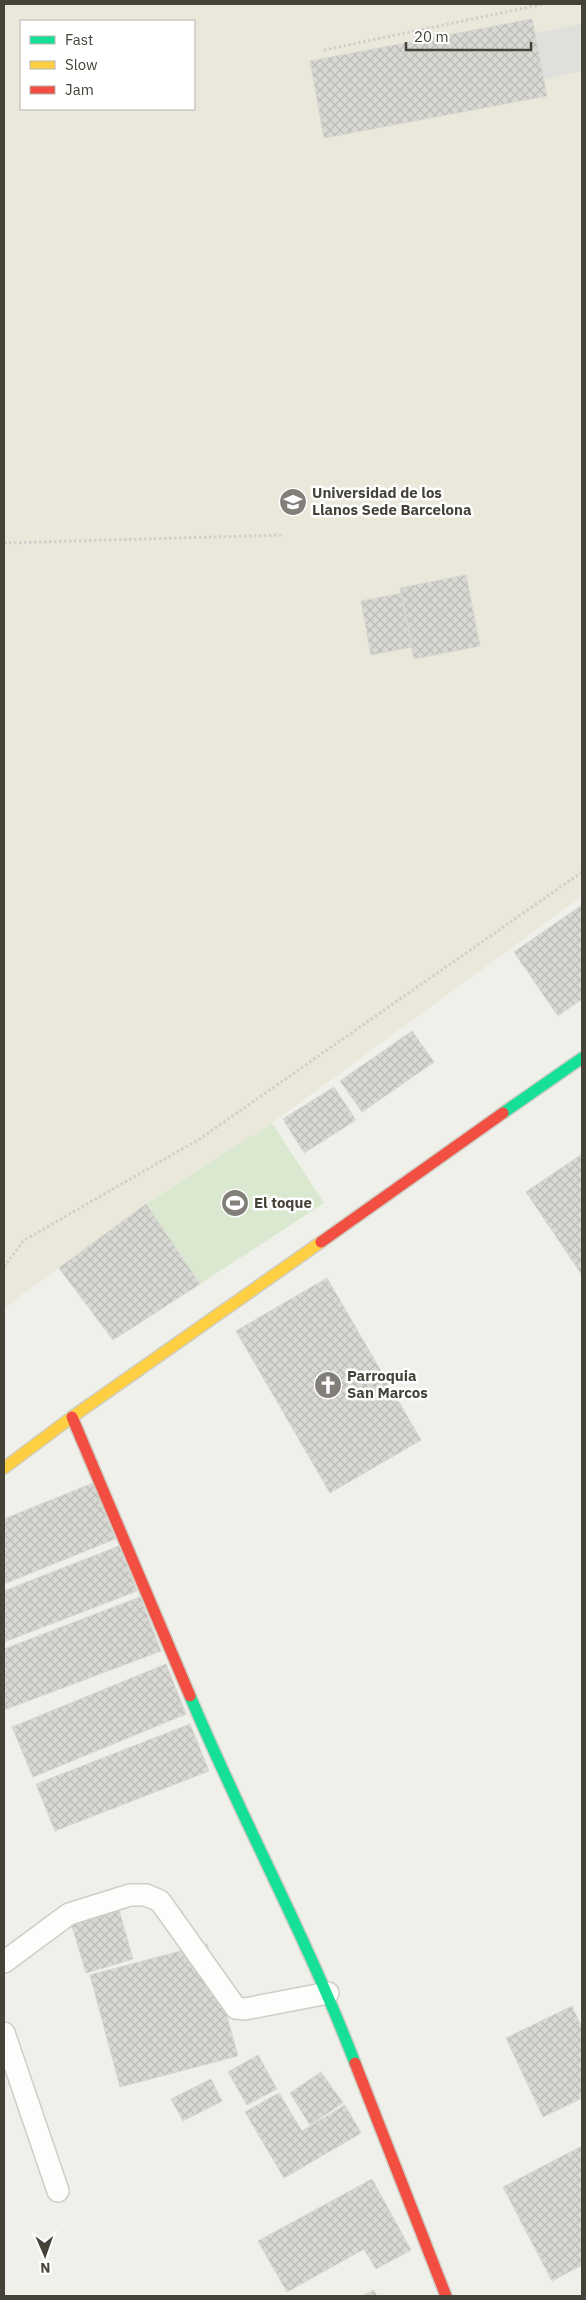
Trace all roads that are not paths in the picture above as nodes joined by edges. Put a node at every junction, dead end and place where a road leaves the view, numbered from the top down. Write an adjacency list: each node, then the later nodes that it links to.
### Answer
1 (582, 1058): 2 (street)
2 (72, 1416): 3 (street); 5 (street)
3 (4, 1468)
4 (4, 1962): 5 (lane)
5 (328, 1993): 8 (street)
6 (4, 2033): 7 (lane)
7 (58, 2191)
8 (446, 2296)

